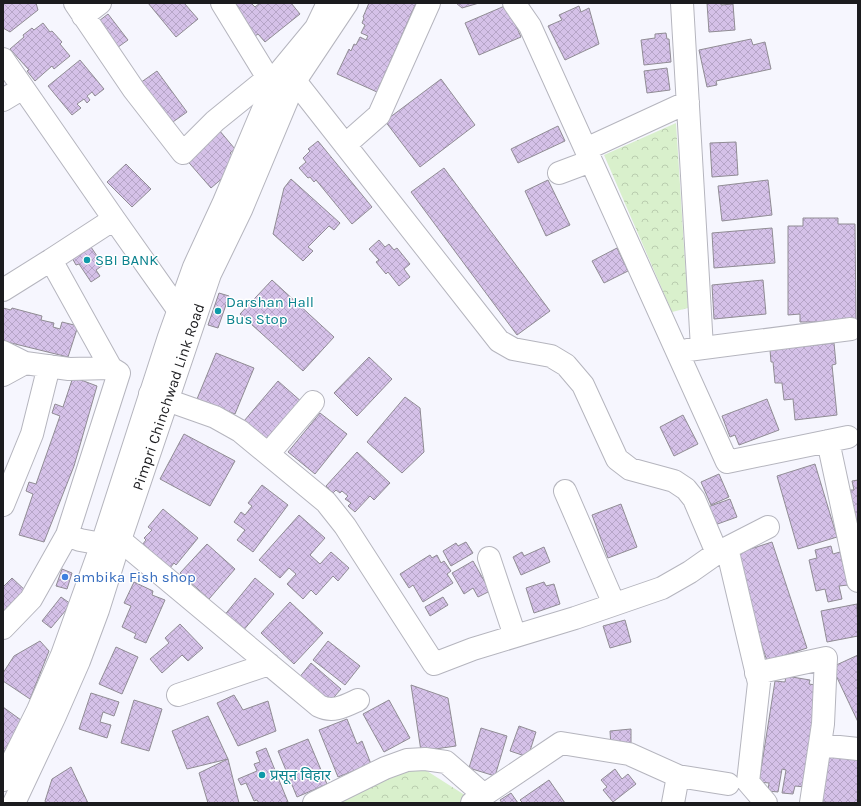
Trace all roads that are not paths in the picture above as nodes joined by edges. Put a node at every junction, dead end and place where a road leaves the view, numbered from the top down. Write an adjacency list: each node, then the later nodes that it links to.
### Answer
1 (100, 3): 8 (street)
2 (222, 3): 10 (street)
3 (328, 3): 10 (street, Pimpri Chinchwad Link Road)
4 (347, 3): 10 (street, Pimpri Chinchwad Link Road)
5 (429, 3): 14 (street)
6 (514, 3): 15 (street)
7 (682, 3): 13 (street)
8 (79, 9): 10 (street)
9 (3, 59): 11 (street)
10 (280, 78): 14 (street); 20 (street, Pimpri Chinchwad Link Road)
11 (23, 88): 12 (street); 17 (street)
12 (3, 100)
13 (688, 102): 15 (street); 22 (street)
14 (345, 145): 37 (street)
15 (588, 155): 16 (street); 23 (street)
16 (559, 173)
17 (114, 219): 18 (street); 20 (street)
18 (51, 260): 19 (street); 27 (street)
19 (3, 290)
20 (187, 315): 29 (street, Pimpri Chinchwad Link Road)
21 (851, 329): 22 (street)
22 (702, 348): 23 (street)
23 (677, 351): 39 (street)
24 (3, 352): 25 (street)
25 (25, 363): 26 (street); 28 (street)
26 (49, 366): 27 (street); 33 (street)
27 (111, 368): 35 (street)
28 (3, 375)
29 (159, 398): 31 (street); 36 (street, Pimpri Chinchwad Link Road)
30 (313, 402): 31 (street)
31 (268, 454): 42 (street)
32 (565, 491): 40 (street)
33 (3, 505)
34 (768, 528): 37 (street)
35 (67, 536): 36 (street); 41 (street)
36 (111, 542): 43 (street); 50 (street, Pimpri Chinchwad Link Road); 53 (street, Pimpri Chinchwad Link Road)
37 (722, 551): 40 (street); 44 (street)
38 (489, 558): 42 (street)
39 (858, 581)
40 (614, 604): 42 (street)
41 (3, 628)
42 (515, 636)
43 (269, 664): 45 (street); 46 (street)
44 (756, 673): 47 (street); 56 (street)
45 (178, 695)
46 (358, 700)
47 (820, 746): 48 (street); 57 (street)
48 (858, 749)
49 (678, 776): 51 (street); 52 (street); 55 (street)
50 (3, 780)
51 (728, 784)
52 (478, 799): 54 (street)
53 (14, 803)
54 (314, 803)
55 (673, 803)
56 (766, 803)
57 (811, 803)

